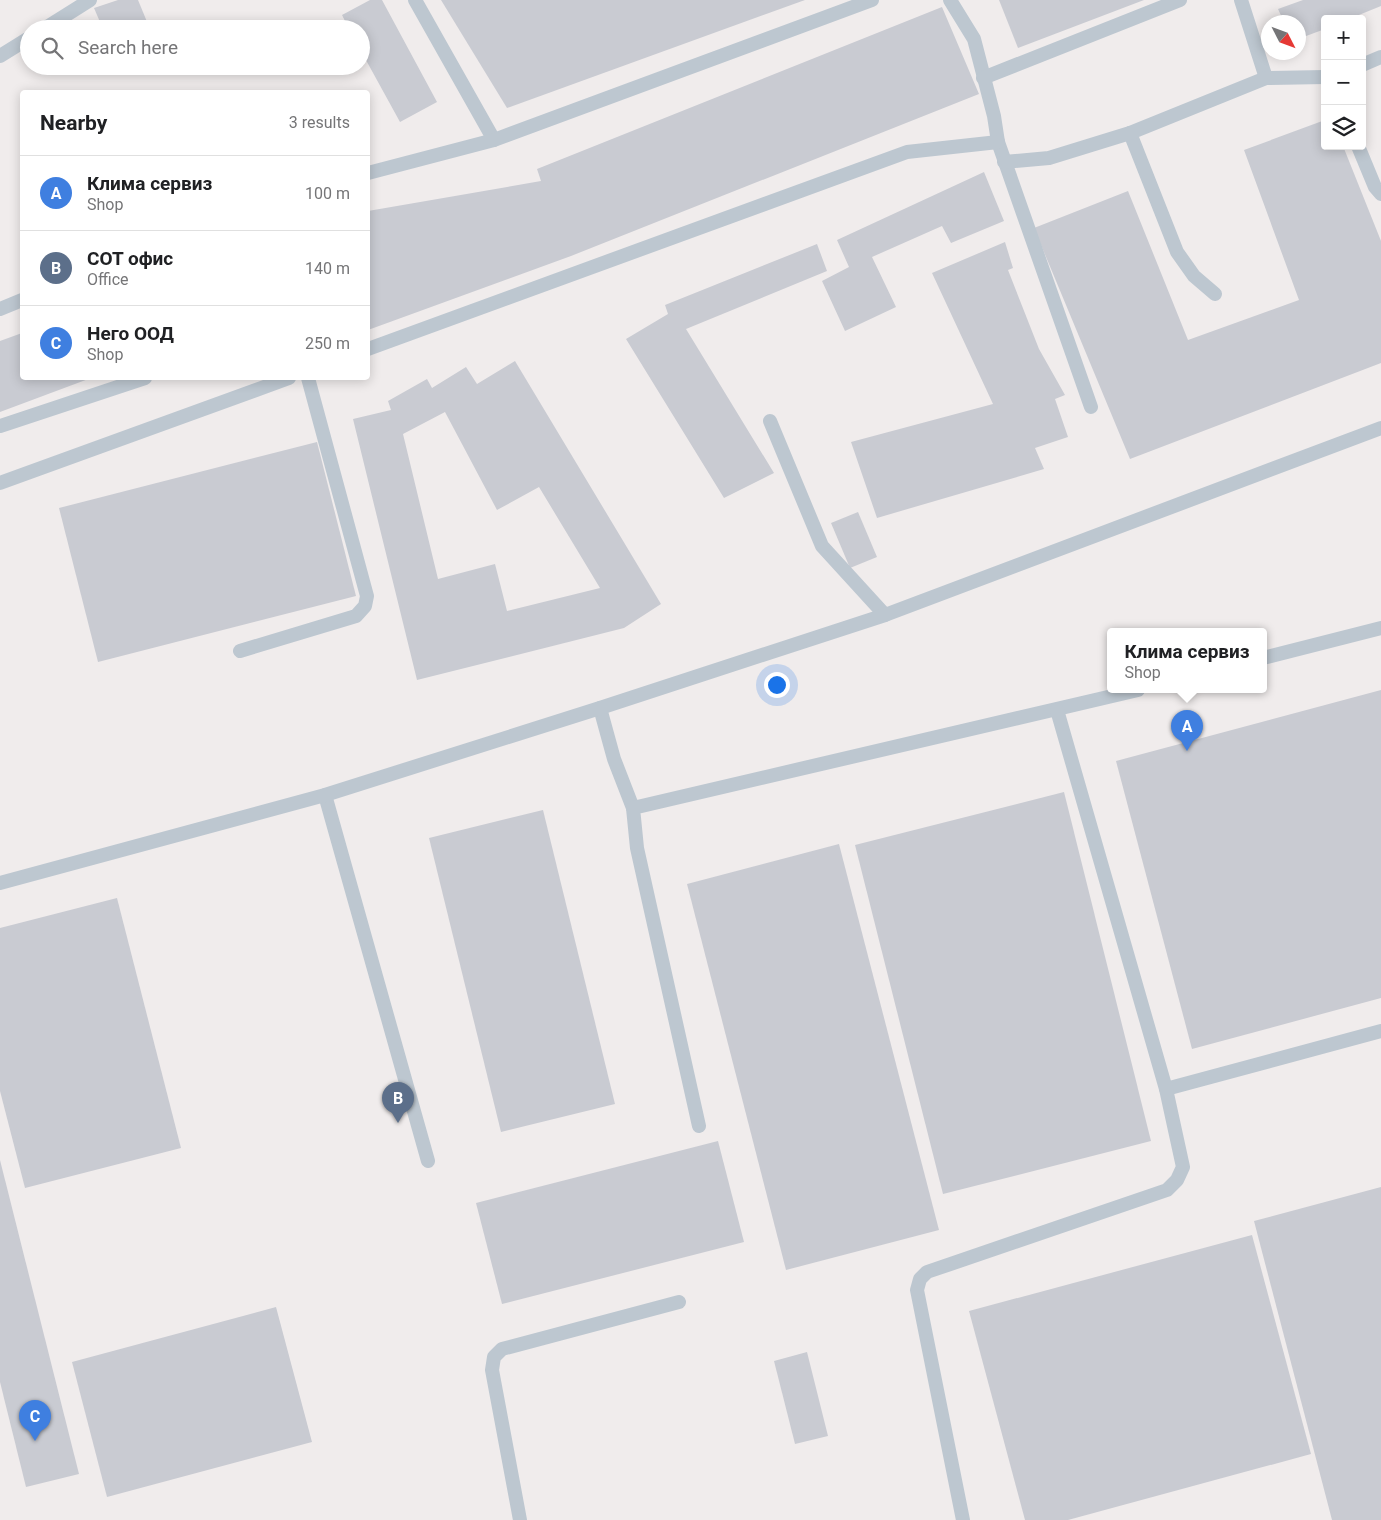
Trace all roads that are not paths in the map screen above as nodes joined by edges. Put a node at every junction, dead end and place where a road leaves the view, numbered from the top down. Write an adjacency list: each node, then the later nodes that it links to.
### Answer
1 (90, 0): 7 (lane)
2 (415, 0): 16 (lane)
3 (872, 0): 16 (lane)
4 (950, 0): 13 (lane)
5 (1180, 0): 13 (lane)
6 (1241, 0): 14 (lane)
7 (58, 20)
8 (20, 44): 9 (lane)
9 (0, 56)
10 (1381, 58): 11 (lane)
11 (1366, 64)
12 (1321, 77): 14 (lane)
13 (983, 78): 17 (lane)
14 (1266, 78): 15 (lane)
15 (1130, 133): 19 (lane); 22 (lane)
16 (494, 140): 20 (lane)
17 (998, 142): 19 (lane); 25 (lane)
18 (1360, 150): 21 (lane)
19 (1004, 162): 29 (lane)
20 (370, 172)
21 (1381, 194)
22 (1215, 294)
23 (20, 301): 24 (lane)
24 (0, 309)
25 (370, 348)
26 (139, 380): 31 (lane)
27 (283, 380): 33 (lane)
28 (309, 380): 36 (lane)
29 (1091, 408)
30 (770, 421): 34 (lane)
31 (0, 426)
32 (1381, 428): 34 (lane)
33 (0, 483)
34 (885, 615): 39 (lane)
35 (1381, 628): 37 (lane)
36 (240, 650)
37 (1267, 657)
38 (1126, 693): 40 (lane)
39 (600, 708): 41 (lane); 42 (lane)
40 (1057, 710): 42 (lane); 45 (lane)
41 (325, 795): 43 (lane); 47 (lane)
42 (633, 808): 46 (lane)
43 (0, 883)
44 (1381, 1031): 45 (lane)
45 (1166, 1089): 50 (lane)
46 (699, 1126)
47 (428, 1161)
48 (679, 1302): 49 (lane)
49 (520, 1520)
50 (963, 1520)

